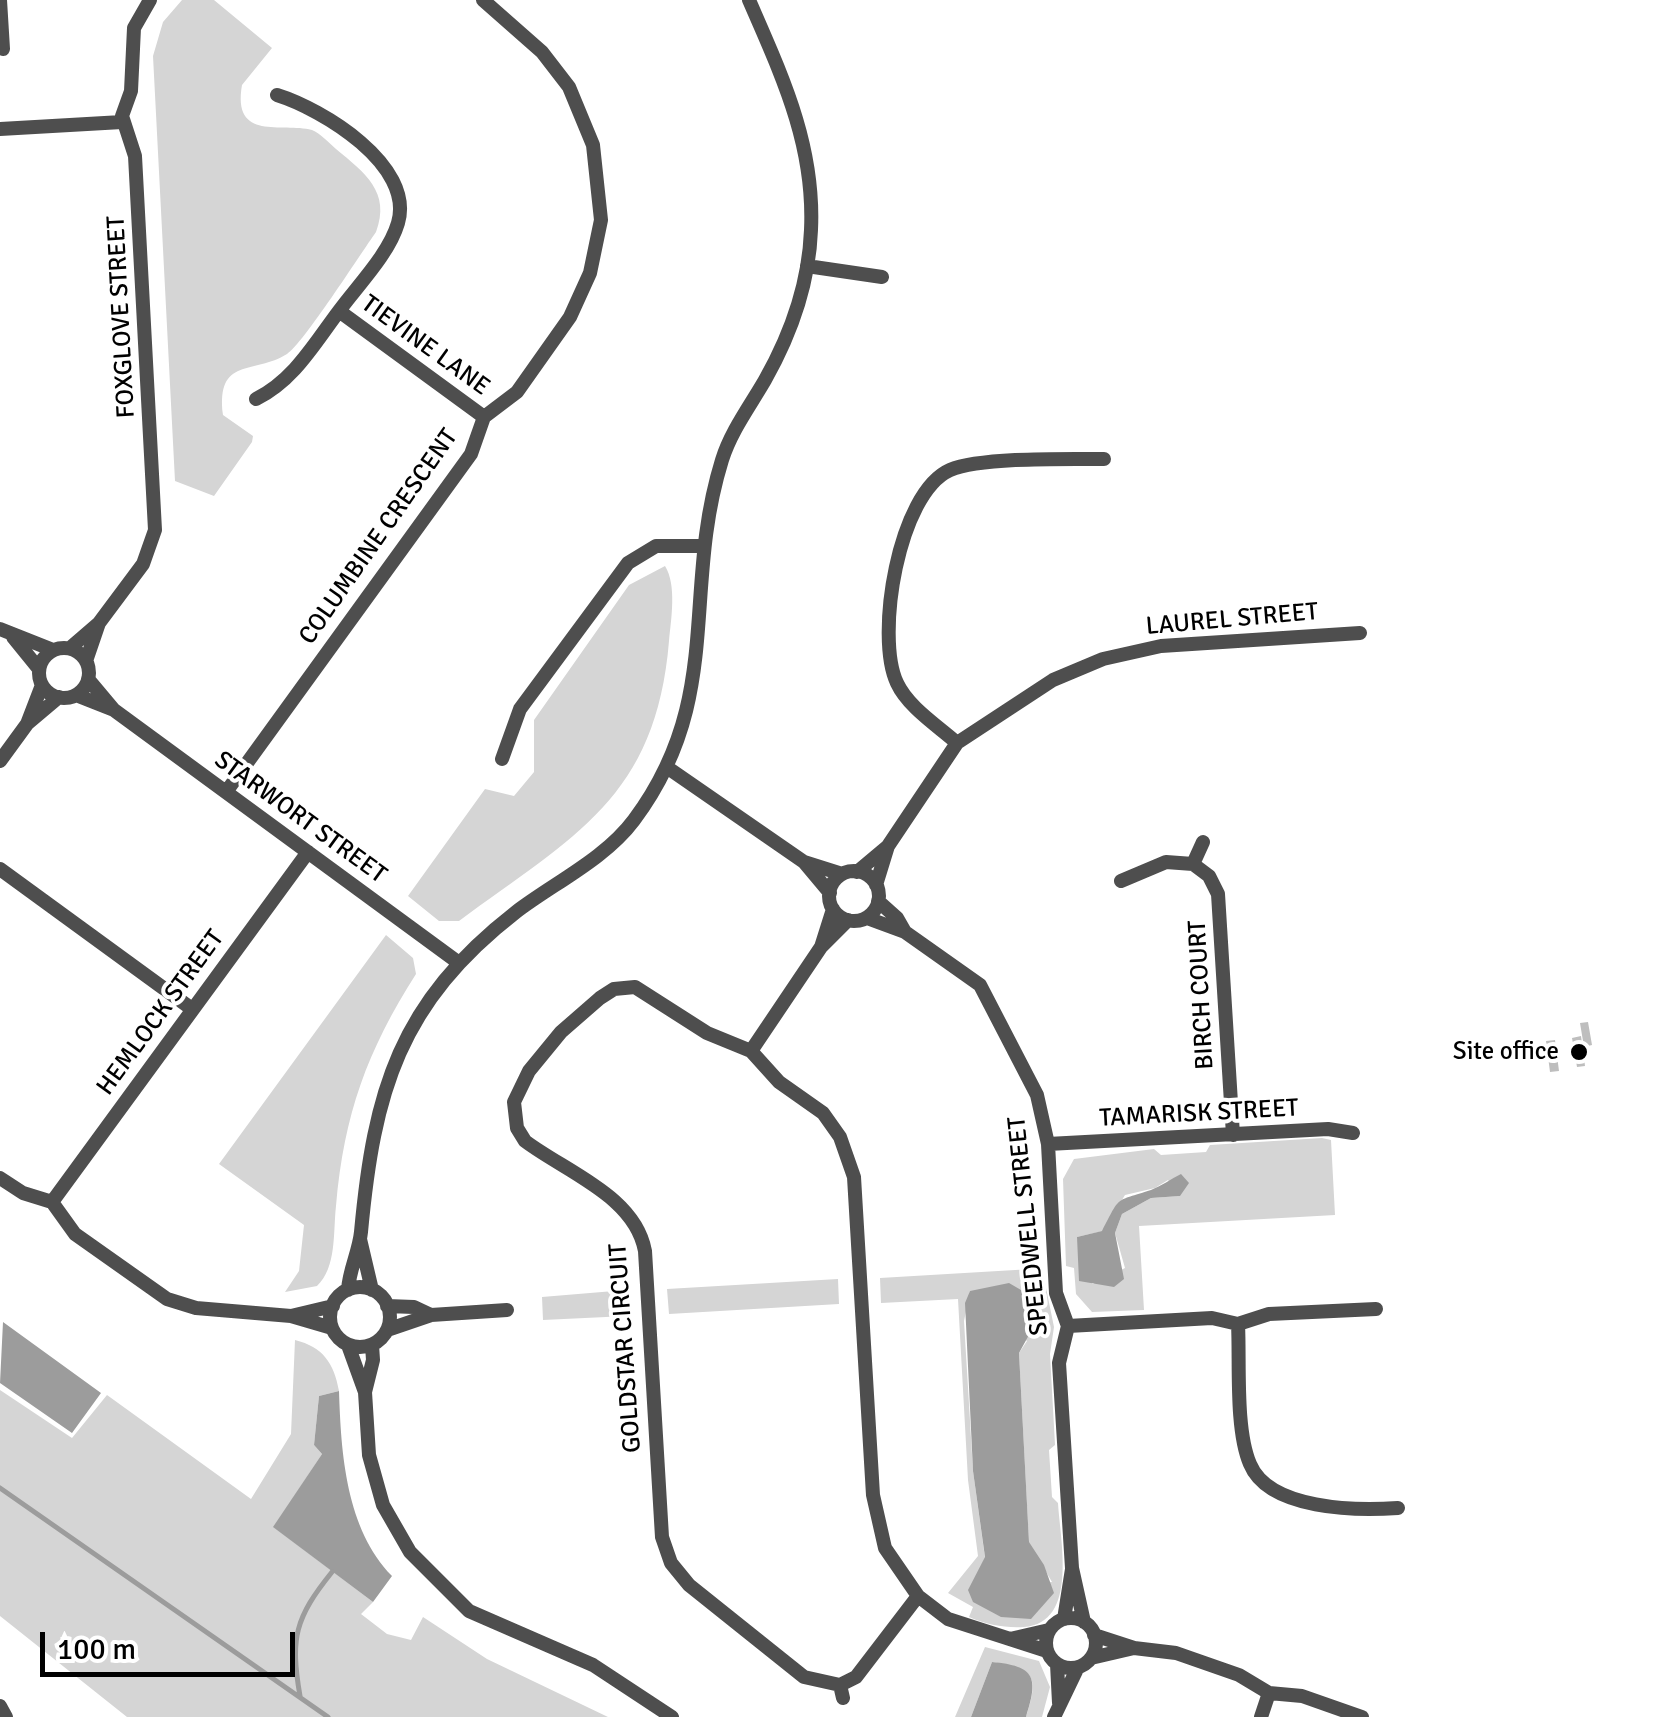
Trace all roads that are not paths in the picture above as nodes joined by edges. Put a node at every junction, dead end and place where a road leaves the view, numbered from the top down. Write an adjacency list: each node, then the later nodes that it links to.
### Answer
1 (0, 0): 5 (street)
2 (150, 0): 7 (street, FOXGLOVE STREET)
3 (483, 0): 13 (street, COLUMBINE CRESCENT)
4 (748, 0): 9 (street)
5 (3, 50)
6 (277, 94): 11 (street)
7 (122, 122): 8 (street); 16 (street, FOXGLOVE STREET)
8 (0, 129)
9 (807, 266): 10 (street); 15 (street)
10 (882, 277)
11 (339, 311): 12 (street); 13 (street, TIEVINE LANE)
12 (256, 399)
13 (484, 417): 33 (street, COLUMBINE CRESCENT)
14 (1104, 459): 29 (street)
15 (703, 546): 30 (street); 32 (street)
16 (99, 624): 19 (street, FOXGLOVE STREET); 21 (street, FOXGLOVE STREET)
17 (6, 633): 20 (street); 22 (street)
18 (1360, 633): 29 (street, LAUREL STREET)
19 (70, 648): 20 (street); 21 (street)
20 (53, 650): 22 (street)
21 (86, 661): 23 (street)
22 (39, 669): 24 (street)
23 (88, 679): 25 (street); 27 (street, STARWORT STREET)
24 (42, 685): 26 (street); 28 (street)
25 (76, 695): 26 (street); 27 (street, STARWORT STREET)
26 (59, 697): 28 (street)
27 (114, 710): 33 (street, STARWORT STREET)
28 (27, 724): 31 (street)
29 (957, 744): 35 (street, LAUREL STREET)
30 (502, 760)
31 (0, 761)
32 (668, 768): 37 (street); 49 (street)
33 (226, 792): 36 (street, STARWORT STREET)
34 (1204, 842): 38 (street)
35 (888, 846): 40 (street, LAUREL STREET); 43 (street, LAUREL STREET)
36 (308, 852): 49 (street, STARWORT STREET); 50 (street, HEMLOCK STREET)
37 (804, 862): 40 (street); 42 (street)
38 (1193, 864): 41 (street); 53 (street, BIRCH COURT)
39 (0, 870): 50 (street)
40 (850, 873): 42 (street); 43 (street)
41 (1121, 880)
42 (830, 893): 44 (street)
43 (877, 893): 45 (street); 47 (street, SPEEDWELL STREET)
44 (833, 909): 46 (street); 48 (street)
45 (866, 918): 46 (street); 47 (street, SPEEDWELL STREET)
46 (848, 920): 48 (street)
47 (905, 932): 54 (street, SPEEDWELL STREET)
48 (821, 947): 51 (street)
49 (459, 962): 57 (street)
50 (192, 1008): 56 (street, HEMLOCK STREET)
51 (751, 1052): 75 (street, GOLDSTAR CIRCUIT); 75 (street, GOLDSTAR CIRCUIT)
52 (1354, 1133): 53 (street, TAMARISK STREET)
53 (1233, 1135): 54 (street, TAMARISK STREET)
54 (1048, 1144): 67 (street, SPEEDWELL STREET)
55 (0, 1178): 56 (street)
56 (52, 1202): 65 (street)
57 (360, 1238): 58 (street); 59 (street)
58 (348, 1290): 59 (street); 60 (street)
59 (372, 1290): 61 (street)
60 (333, 1306): 65 (street); 68 (street)
61 (387, 1306): 64 (street); 69 (street)
62 (1376, 1309): 66 (street)
63 (507, 1310): 64 (street)
64 (431, 1314): 69 (street)
65 (291, 1316): 68 (street)
66 (1238, 1324): 67 (street); 73 (street)
67 (1068, 1326): 74 (street, SPEEDWELL STREET)
68 (332, 1328): 70 (street)
69 (387, 1330): 71 (street)
70 (348, 1345): 71 (street); 72 (street)
71 (372, 1345): 72 (street)
72 (364, 1392): 89 (street)
73 (1398, 1508)
74 (1072, 1568): 76 (street, SPEEDWELL STREET); 77 (street, SPEEDWELL STREET)
75 (918, 1596): 79 (street, GOLDSTAR CIRCUIT)
76 (1064, 1619): 77 (street); 78 (street)
77 (1089, 1628): 80 (street); 82 (street)
78 (1049, 1630): 79 (street, GOLDSTAR CIRCUIT); 81 (street)
79 (1010, 1639): 81 (street, GOLDSTAR CIRCUIT)
80 (1134, 1648): 82 (street); 85 (street)
81 (1046, 1651): 83 (street)
82 (1091, 1658): 84 (street)
83 (1056, 1664): 84 (street); 87 (street)
84 (1078, 1668): 87 (street)
85 (1269, 1693): 90 (street); 91 (street)
86 (0, 1706): 88 (street)
87 (1057, 1710)
88 (6, 1717)
89 (672, 1717)
90 (1261, 1717)
91 (1362, 1717)

